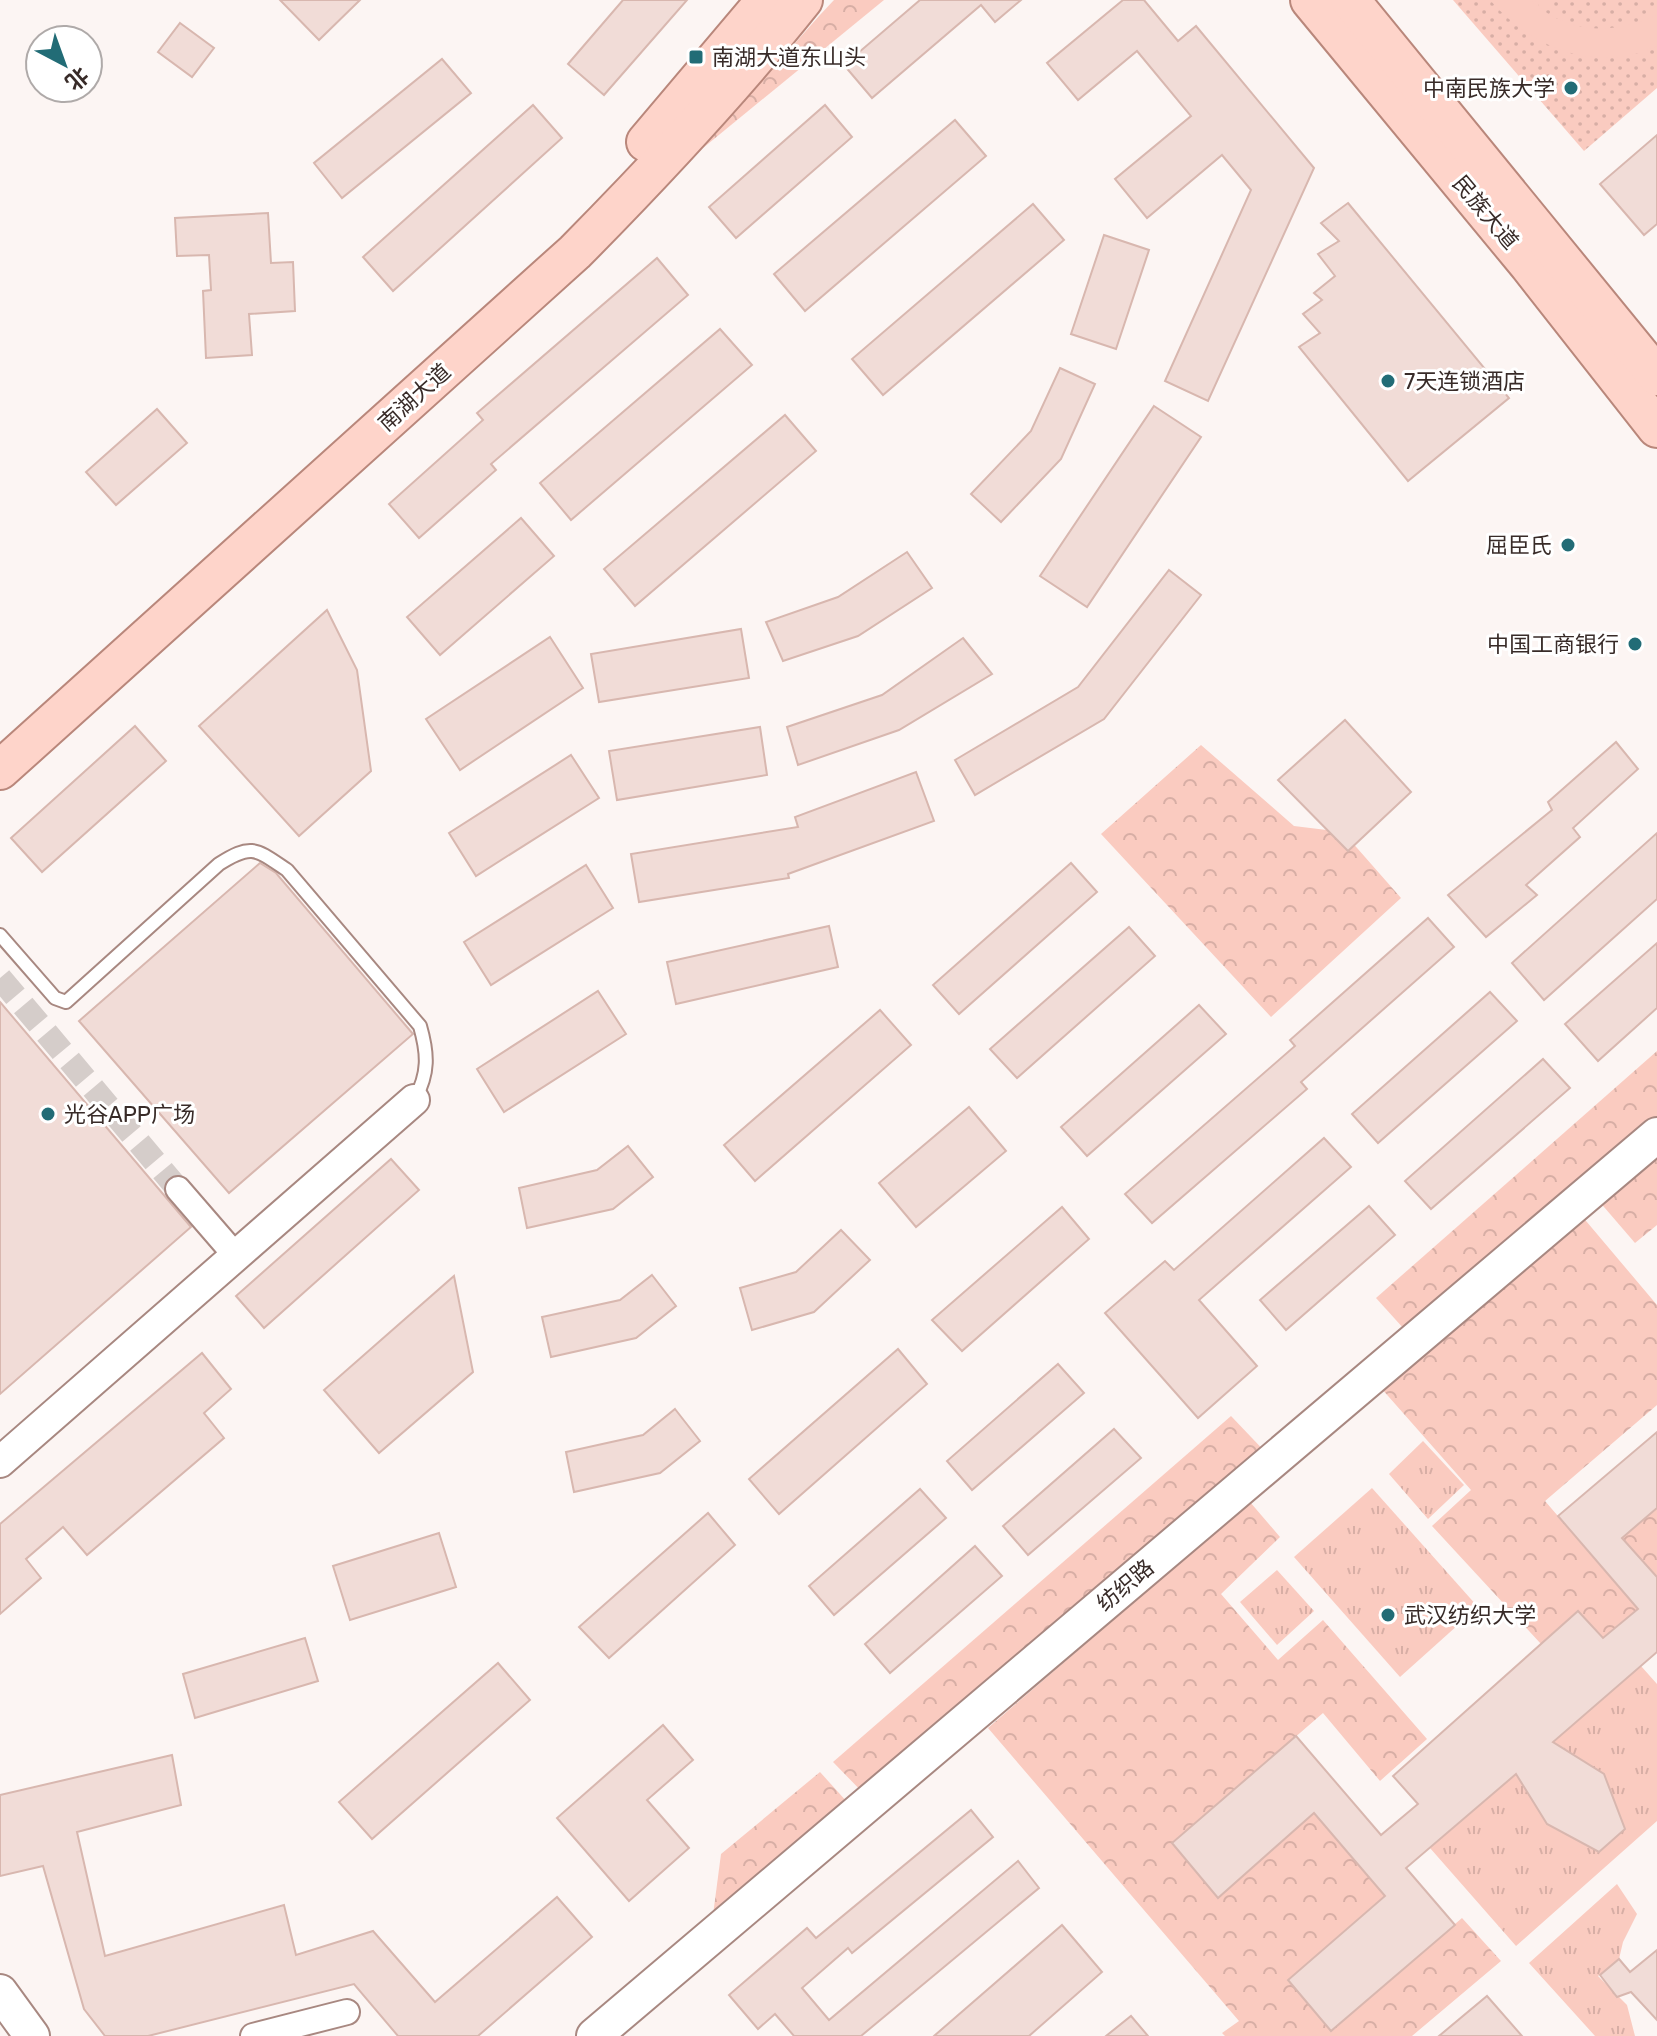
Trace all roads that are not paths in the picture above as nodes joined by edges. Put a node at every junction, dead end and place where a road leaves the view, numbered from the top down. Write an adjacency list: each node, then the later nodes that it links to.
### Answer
1 (766, 0): 7 (main road, 南湖大道)
2 (803, 0): 8 (main road, 南湖大道)
3 (1310, 0): 6 (main road, 民族大道)
4 (1350, 0): 5 (main road, 民族大道)
5 (1657, 376)
6 (1657, 428)
7 (0, 738)
8 (0, 770)
9 (0, 935): 10 (lane)
10 (414, 1100): 13 (street)
11 (1657, 1135): 19 (main road, 纺织路)
12 (178, 1189): 13 (street)
13 (236, 1256): 14 (street)
14 (0, 1462)
15 (0, 1992): 17 (main road)
16 (347, 2012): 18 (street)
17 (32, 2036)
18 (253, 2036)
19 (594, 2036)

